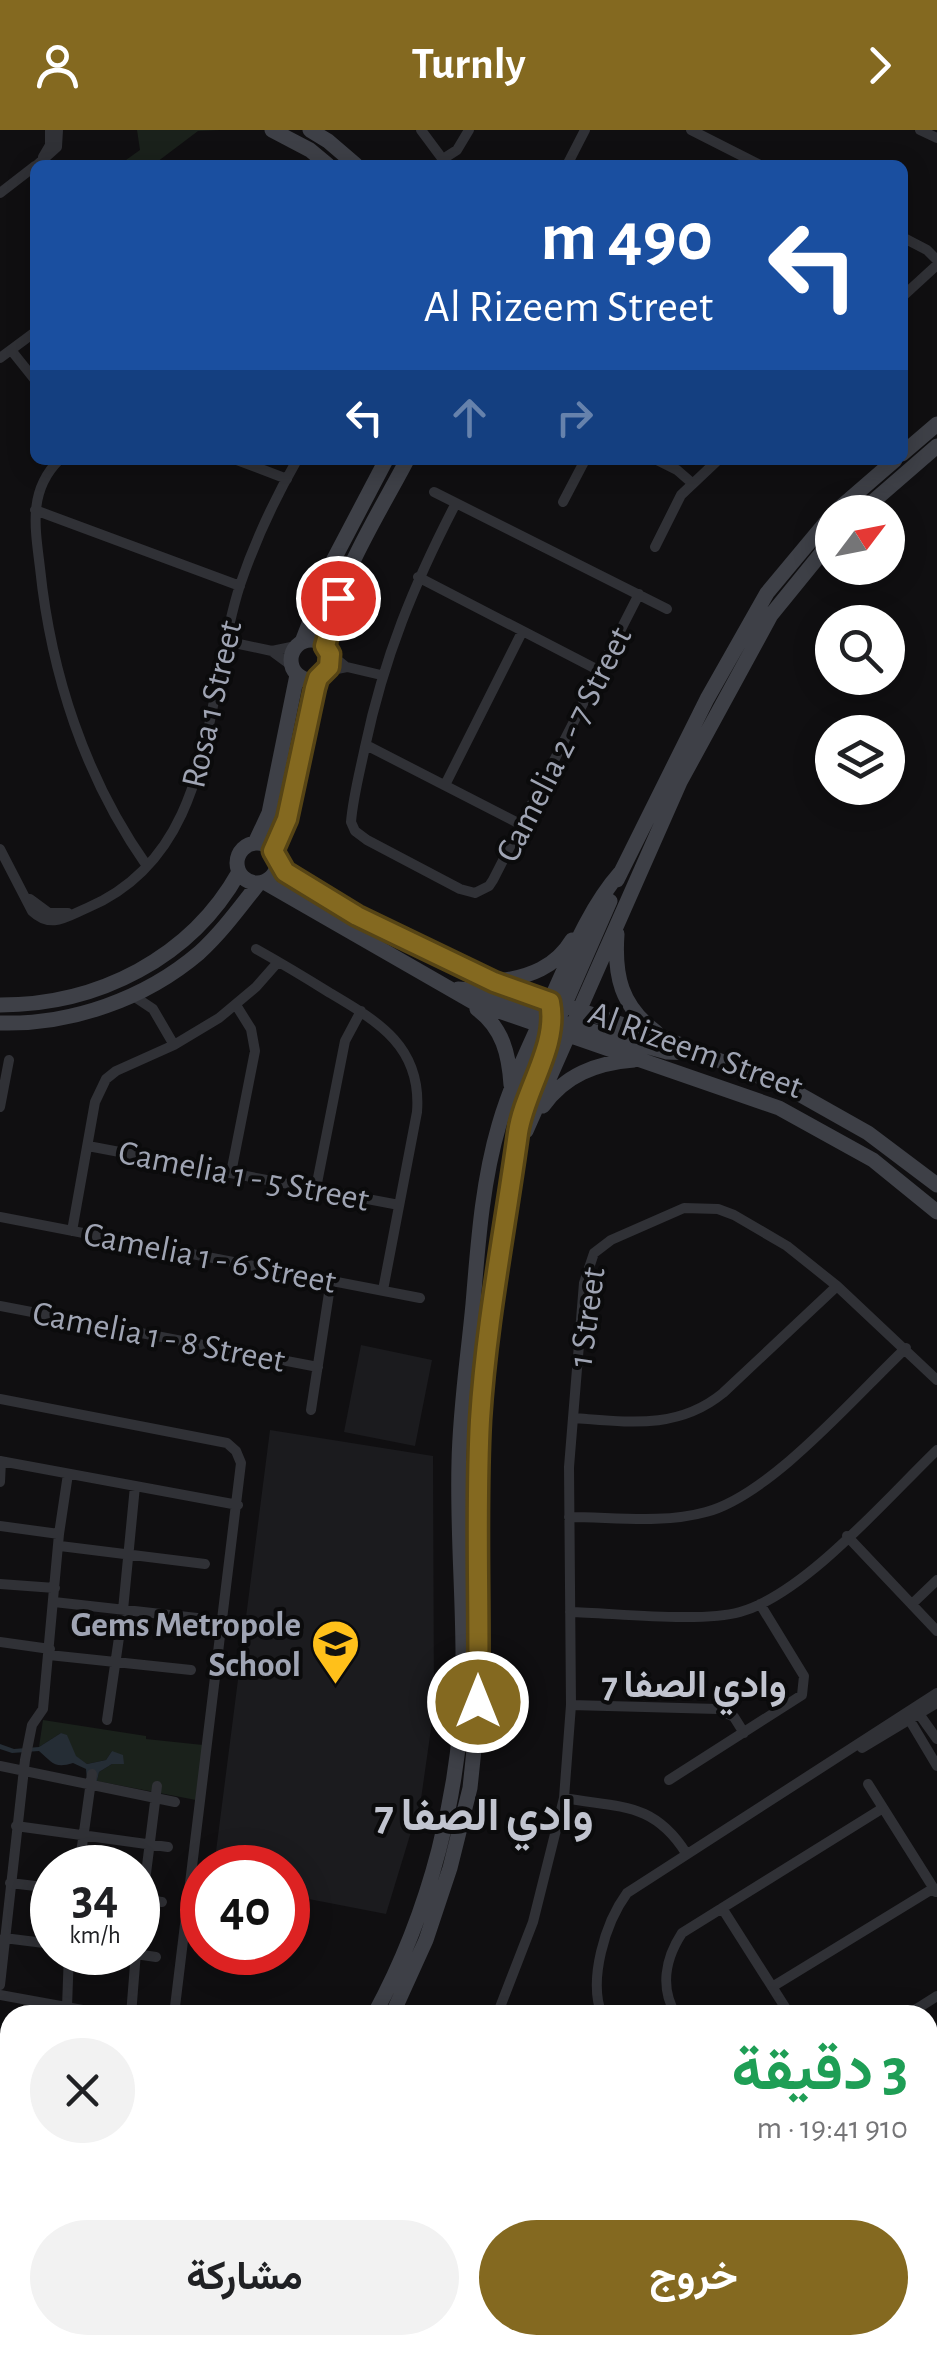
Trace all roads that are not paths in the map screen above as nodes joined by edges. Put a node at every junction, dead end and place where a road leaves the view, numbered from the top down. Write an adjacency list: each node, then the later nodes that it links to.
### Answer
1 (50, 130): 11 (street)
2 (58, 130): 12 (street)
3 (272, 130): 13 (street)
4 (310, 130): 14 (street)
5 (422, 130): 15 (street)
6 (469, 130): 16 (street)
7 (585, 130): 17 (street)
8 (691, 130): 18 (street)
9 (920, 130): 10 (street)
10 (937, 138)
11 (40, 160)
12 (42, 160)
13 (322, 160)
14 (349, 160)
15 (444, 160)
16 (447, 160)
17 (570, 160)
18 (750, 160)
19 (30, 170): 20 (street)
20 (0, 193)
21 (908, 241): 22 (street)
22 (937, 262): 23 (street)
23 (908, 291)
24 (30, 336): 25 (street)
25 (11, 350): 26 (street); 27 (street)
26 (0, 358)
27 (30, 374)
28 (937, 424): 30 (street)
29 (937, 446): 44 (street)
30 (908, 449)
31 (55, 465): 47 (street)
32 (251, 465): 40 (street)
33 (294, 465): 40 (street, Rosa 1 Street)
34 (383, 465): 57 (street)
35 (404, 465): 59 (street)
36 (582, 465): 46 (street)
37 (667, 465): 41 (street)
38 (712, 465): 41 (street)
39 (889, 465): 43 (street)
40 (286, 478): 52 (street, Rosa 1 Street)
41 (692, 483): 49 (street)
42 (434, 492): 45 (street)
43 (855, 495)
44 (880, 495)
45 (456, 502): 51 (street); 53 (street)
46 (563, 502)
47 (35, 510): 52 (street); 69 (street)
48 (815, 536): 71 (street)
49 (655, 547)
50 (815, 560): 75 (street)
51 (418, 577): 55 (street); 62 (street)
52 (240, 586): 56 (street, Rosa 1 Street)
53 (639, 594): 54 (street); 61 (street, Camelia 2 - 7 Street)
54 (667, 609)
55 (522, 632): 61 (street); 64 (street)
56 (225, 641): 58 (street); 69 (street, Rosa 1 Street)
57 (299, 644): 58 (street); 59 (street); 60 (street)
58 (272, 651): 60 (street)
59 (325, 662): 60 (street); 62 (street); 68 (street)
60 (294, 671): 66 (street)
61 (600, 671): 65 (street, Camelia 2 - 7 Street)
62 (381, 674): 63 (street)
63 (366, 745): 64 (street); 65 (street, Camelia 2 - 7 Street)
64 (445, 785): 65 (street)
65 (520, 824)
66 (255, 843): 68 (street); 70 (street)
67 (0, 848): 69 (street, Rosa 1 Street)
68 (275, 855): 72 (street); 73 (street, Al Rizeem Street)
69 (148, 866)
70 (240, 872): 72 (street); 83 (street)
71 (620, 873): 80 (street); 87 (street)
72 (262, 882): 73 (street, Al Rizeem Street); 79 (street)
73 (327, 908): 74 (street, Al Rizeem Street); 76 (street, Al Rizeem Street)
74 (357, 916): 76 (street); 80 (street, Al Rizeem Street)
75 (618, 925): 87 (street); 89 (street)
76 (348, 931): 81 (street, Al Rizeem Street)
77 (256, 948): 78 (street)
78 (278, 962): 84 (street); 85 (street)
79 (158, 982): 82 (street); 86 (street)
80 (494, 982): 87 (street, Al Rizeem Street)
81 (449, 990): 87 (street); 94 (street)
82 (132, 995): 86 (street); 88 (street)
83 (0, 1005)
84 (236, 1005): 90 (street); 98 (street)
85 (361, 1012): 100 (street); 101 (street)
86 (158, 1016): 90 (street)
87 (557, 1019): 89 (street, Al Rizeem Street); 91 (street); 93 (street, Al Rizeem Street); 94 (street); 97 (street)
88 (0, 1022)
89 (666, 1039): 91 (street, Al Rizeem Street)
90 (174, 1045): 96 (street)
91 (700, 1052): 99 (street, Al Rizeem Street)
92 (9, 1060): 95 (street)
93 (647, 1060): 97 (street); 102 (street, Al Rizeem Street)
94 (511, 1089): 184 (street)
95 (0, 1107)
96 (88, 1146): 98 (street, Camelia 1 - 5 Street); 104 (street)
97 (516, 1154): 185 (street)
98 (232, 1173): 100 (street, Camelia 1 - 5 Street)
99 (937, 1184)
100 (316, 1188): 101 (street, Camelia 1 - 5 Street)
101 (399, 1205): 107 (street)
102 (937, 1212)
103 (0, 1217): 104 (street, Camelia 1 - 6 Street)
104 (72, 1231): 105 (street, Camelia 1 - 6 Street)
105 (331, 1280): 107 (street, Camelia 1 - 6 Street); 111 (street, Camelia 1 - 8 Street)
106 (837, 1286): 110 (street, 1 Street); 115 (street, 1 Street); 115 (street, 1 Street)
107 (383, 1290): 108 (street, Camelia 1 - 6 Street)
108 (420, 1298)
109 (0, 1306): 111 (street, Camelia 1 - 8 Street)
110 (906, 1348): 112 (street, 1 Street); 122 (street)
111 (318, 1367): 114 (street, Camelia 1 - 8 Street)
112 (937, 1380)
113 (0, 1399): 121 (street)
114 (312, 1410)
115 (574, 1418): 122 (street, 1 Street)
116 (937, 1450): 124 (street)
117 (1, 1461): 118 (street); 119 (street)
118 (68, 1474): 120 (street); 125 (street)
119 (0, 1482)
120 (135, 1486): 121 (street); 126 (street)
121 (238, 1505): 183 (street)
122 (569, 1517): 135 (street, 1 Street)
123 (0, 1526): 125 (street)
124 (847, 1536): 132 (street); 133 (street)
125 (59, 1540): 126 (street); 130 (street)
126 (128, 1554): 127 (street); 134 (street)
127 (205, 1564)
128 (937, 1580): 133 (street)
129 (0, 1584): 130 (street)
130 (55, 1588): 131 (street)
131 (54, 1602): 134 (street); 139 (street)
132 (760, 1604): 135 (street); 148 (street)
133 (912, 1604): 137 (street)
134 (123, 1610): 136 (street); 140 (street)
135 (570, 1612): 144 (street, 1 Street)
136 (197, 1618)
137 (937, 1631)
138 (0, 1642): 139 (street)
139 (50, 1652): 140 (street); 154 (street)
140 (115, 1660): 141 (street); 146 (street)
141 (191, 1670)
142 (937, 1694): 145 (street)
143 (937, 1704): 145 (street); 149 (street)
144 (571, 1705): 148 (street); 159 (street, 1 Street)
145 (912, 1714): 147 (street); 149 (street); 150 (street); 151 (street)
146 (107, 1720)
147 (891, 1731): 150 (street); 151 (street)
148 (744, 1733): 156 (street)
149 (937, 1737)
150 (924, 1745): 153 (street)
151 (839, 1758): 169 (street)
152 (0, 1766): 154 (street)
153 (937, 1766)
154 (23, 1770): 155 (street); 163 (street)
155 (91, 1778): 158 (street); 164 (street)
156 (669, 1780)
157 (868, 1784): 161 (street)
158 (156, 1792): 160 (street); 166 (street)
159 (564, 1798): 169 (street); 186 (street, 1 Street)
160 (175, 1802)
161 (883, 1808): 171 (street); 172 (street)
162 (0, 1815): 163 (street)
163 (16, 1821): 164 (street); 170 (street)
164 (84, 1836): 165 (street); 166 (street)
165 (83, 1845)
166 (150, 1845)
167 (160, 1846): 168 (street)
168 (168, 1847)
169 (686, 1853): 187 (street)
170 (7, 1875): 173 (street)
171 (936, 1890): 178 (street)
172 (722, 1908): 178 (street); 188 (street)
173 (3, 1931): 174 (street); 177 (street)
174 (30, 1938)
175 (69, 1975): 181 (street)
176 (134, 1975): 182 (street)
177 (0, 1984)
178 (772, 1987): 189 (street)
179 (0, 1996): 180 (street)
180 (55, 2005)
181 (67, 2005)
182 (132, 2005)
183 (175, 2005)
184 (378, 2005)
185 (397, 2005)
186 (501, 2005)
187 (600, 2005)
188 (670, 2005)
189 (784, 2005)

